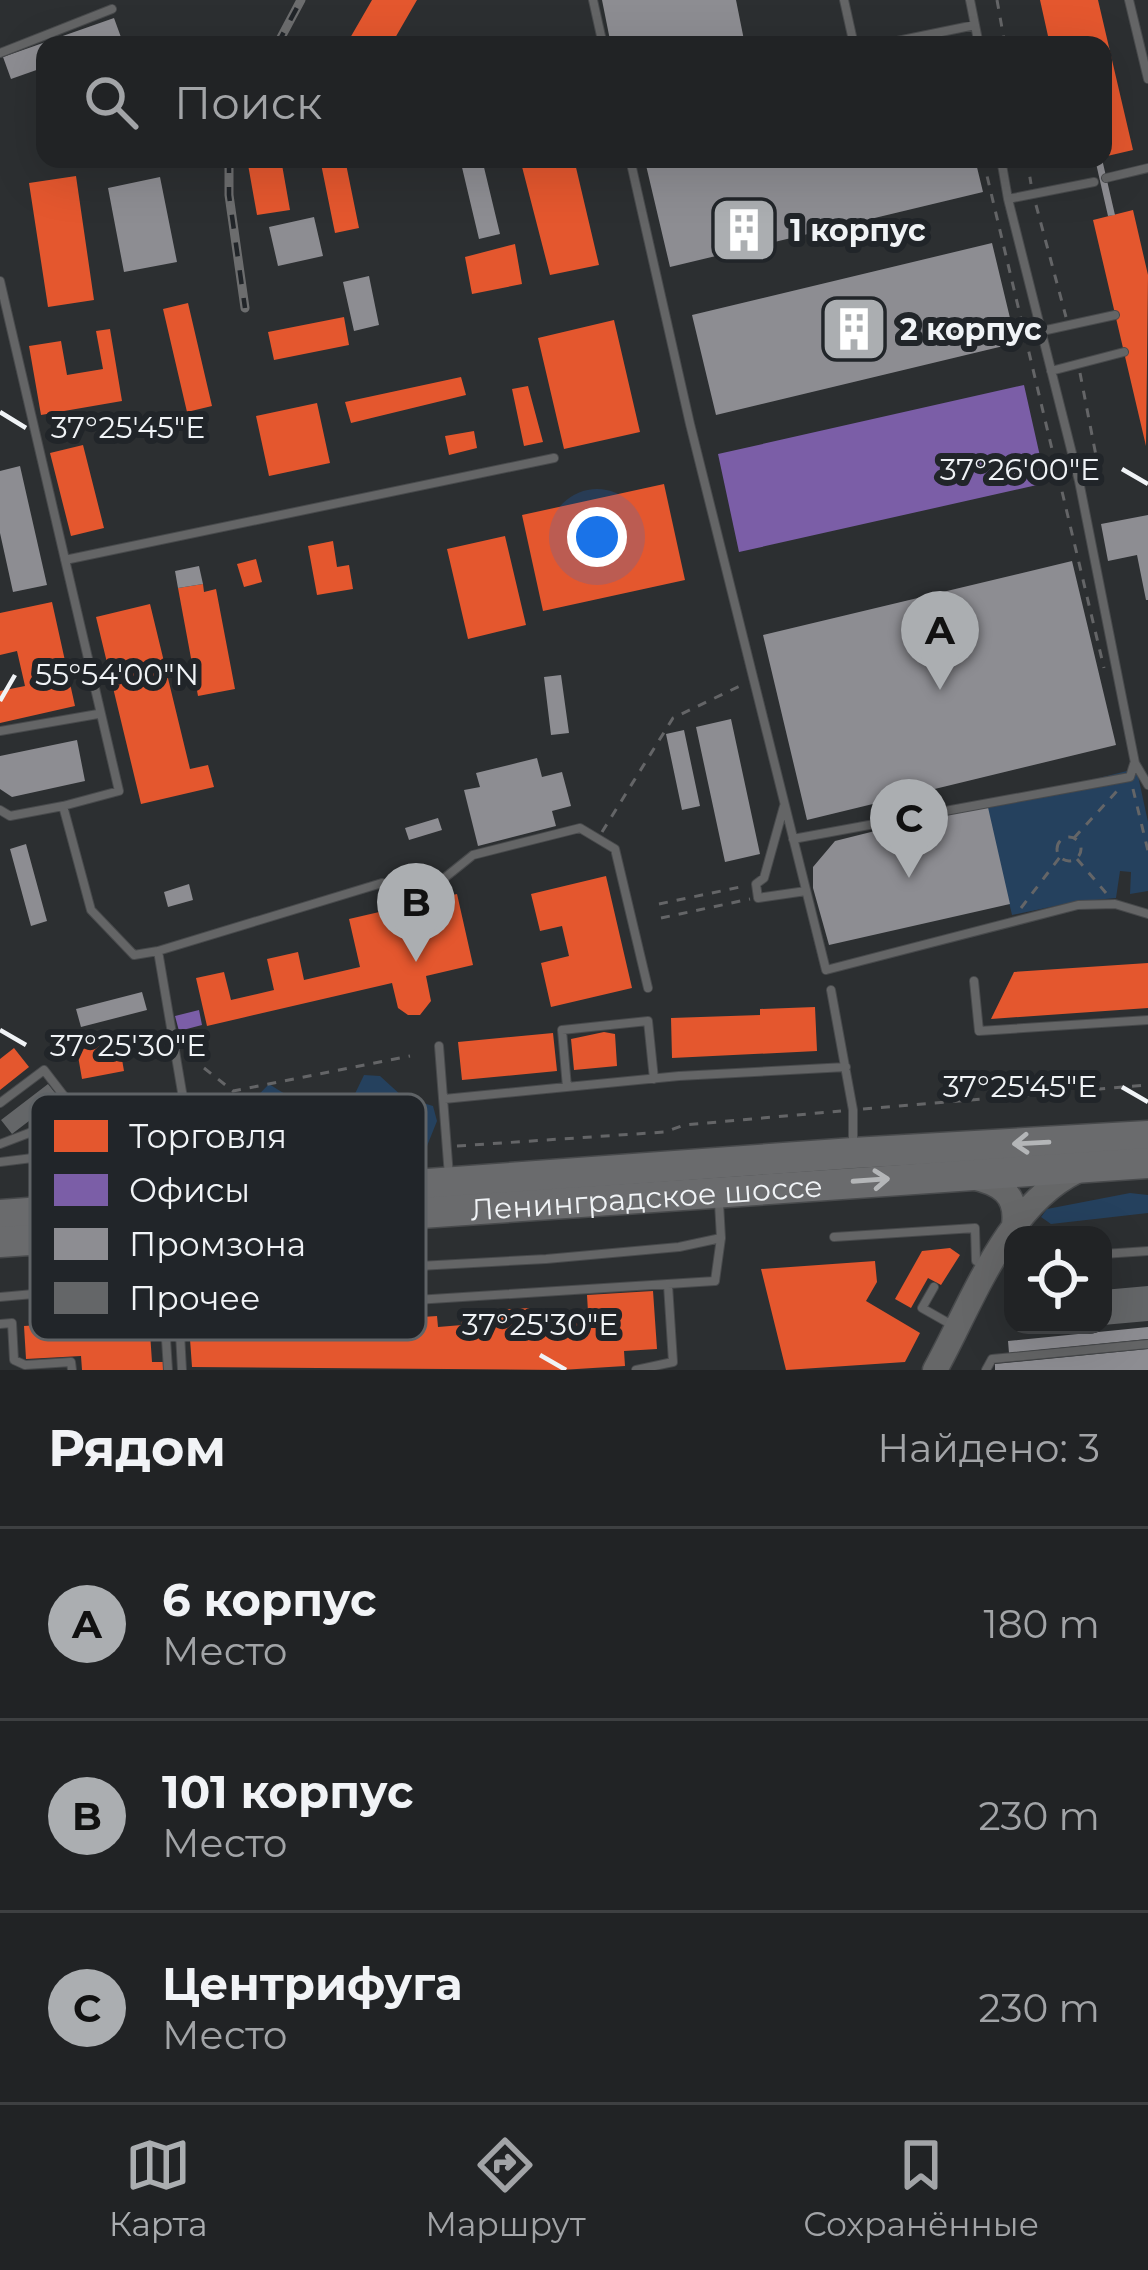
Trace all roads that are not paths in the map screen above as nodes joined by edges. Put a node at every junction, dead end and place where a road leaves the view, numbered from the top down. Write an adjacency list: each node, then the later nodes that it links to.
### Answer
1 (592, 0): 8 (lane)
2 (844, 0): 9 (lane)
3 (970, 0): 6 (lane)
4 (1129, 0): 14 (lane)
5 (112, 9): 7 (lane)
6 (976, 25): 10 (lane); 11 (lane)
7 (43, 36)
8 (601, 36)
9 (852, 36)
10 (922, 36)
11 (978, 36)
12 (36, 39): 13 (lane)
13 (0, 53)
14 (1148, 79)
15 (632, 168): 32 (lane)
16 (1003, 168): 20 (lane)
17 (1147, 172): 18 (lane)
18 (1106, 178)
19 (1094, 182): 20 (lane)
20 (1009, 199): 23 (lane)
21 (0, 281): 27 (lane)
22 (1115, 315): 23 (lane)
23 (1042, 332): 25 (lane)
24 (1124, 352): 25 (lane)
25 (1051, 370): 30 (lane)
26 (554, 458): 27 (lane)
27 (65, 560): 28 (lane)
28 (98, 714): 29 (lane); 33 (lane)
29 (0, 731)
30 (1135, 763): 31 (lane); 35 (lane)
31 (1148, 785)
32 (785, 805): 35 (lane); 36 (lane)
33 (63, 806): 34 (lane); 38 (lane)
34 (0, 810)
35 (793, 838): 36 (lane)
36 (806, 891): 37 (lane)
37 (1148, 914)
38 (158, 951): 40 (lane); 49 (lane)
39 (974, 981): 42 (lane)
40 (648, 988)
41 (831, 990): 44 (lane)
42 (1148, 1020)
43 (439, 1046): 51 (lane)
44 (846, 1067): 45 (lane); 56 (lane)
45 (654, 1078): 47 (lane); 47 (lane)
46 (19, 1087): 48 (lane); 50 (lane); 52 (lane)
47 (568, 1087): 51 (lane)
48 (63, 1094)
49 (182, 1094)
50 (29, 1099)
51 (444, 1099): 62 (lane)
52 (0, 1103)
53 (30, 1133): 55 (lane)
54 (1148, 1136): 56 (highway, Ленинградское шоссе, one-way to 56)
55 (0, 1144)
56 (853, 1153): 62 (highway, Ленинградское шоссе)
57 (30, 1158): 58 (lane)
58 (0, 1162)
59 (1148, 1162): 60 (highway, Ленинградское шоссе)
60 (1085, 1167): 61 (highway, Ленинградское шоссе); 68 (street)
61 (943, 1174): 64 (highway, Ленинградское шоссе, one-way to 61); 68 (street)
62 (450, 1185): 63 (highway, Ленинградское шоссе)
63 (426, 1187)
64 (718, 1191): 65 (highway, Ленинградское шоссе); 70 (lane)
65 (426, 1212)
66 (30, 1213): 67 (highway, Ленинградское шоссе)
67 (0, 1215)
68 (1014, 1225): 75 (street)
69 (834, 1237): 75 (lane)
70 (721, 1238): 76 (lane); 77 (lane)
71 (30, 1240): 72 (highway, Ленинградское шоссе)
72 (0, 1242)
73 (1148, 1250): 74 (lane)
74 (1112, 1253)
75 (999, 1264): 83 (street)
76 (426, 1265)
77 (668, 1285): 81 (lane); 90 (lane)
78 (934, 1287): 83 (lane)
79 (30, 1294): 80 (lane)
80 (0, 1297)
81 (426, 1300)
82 (0, 1324): 87 (lane)
83 (958, 1328): 91 (street)
84 (166, 1340): 88 (lane)
85 (180, 1340): 89 (lane)
86 (1148, 1344): 92 (lane)
87 (72, 1370)
88 (168, 1370)
89 (182, 1370)
90 (636, 1370)
91 (935, 1370)
92 (986, 1370)

